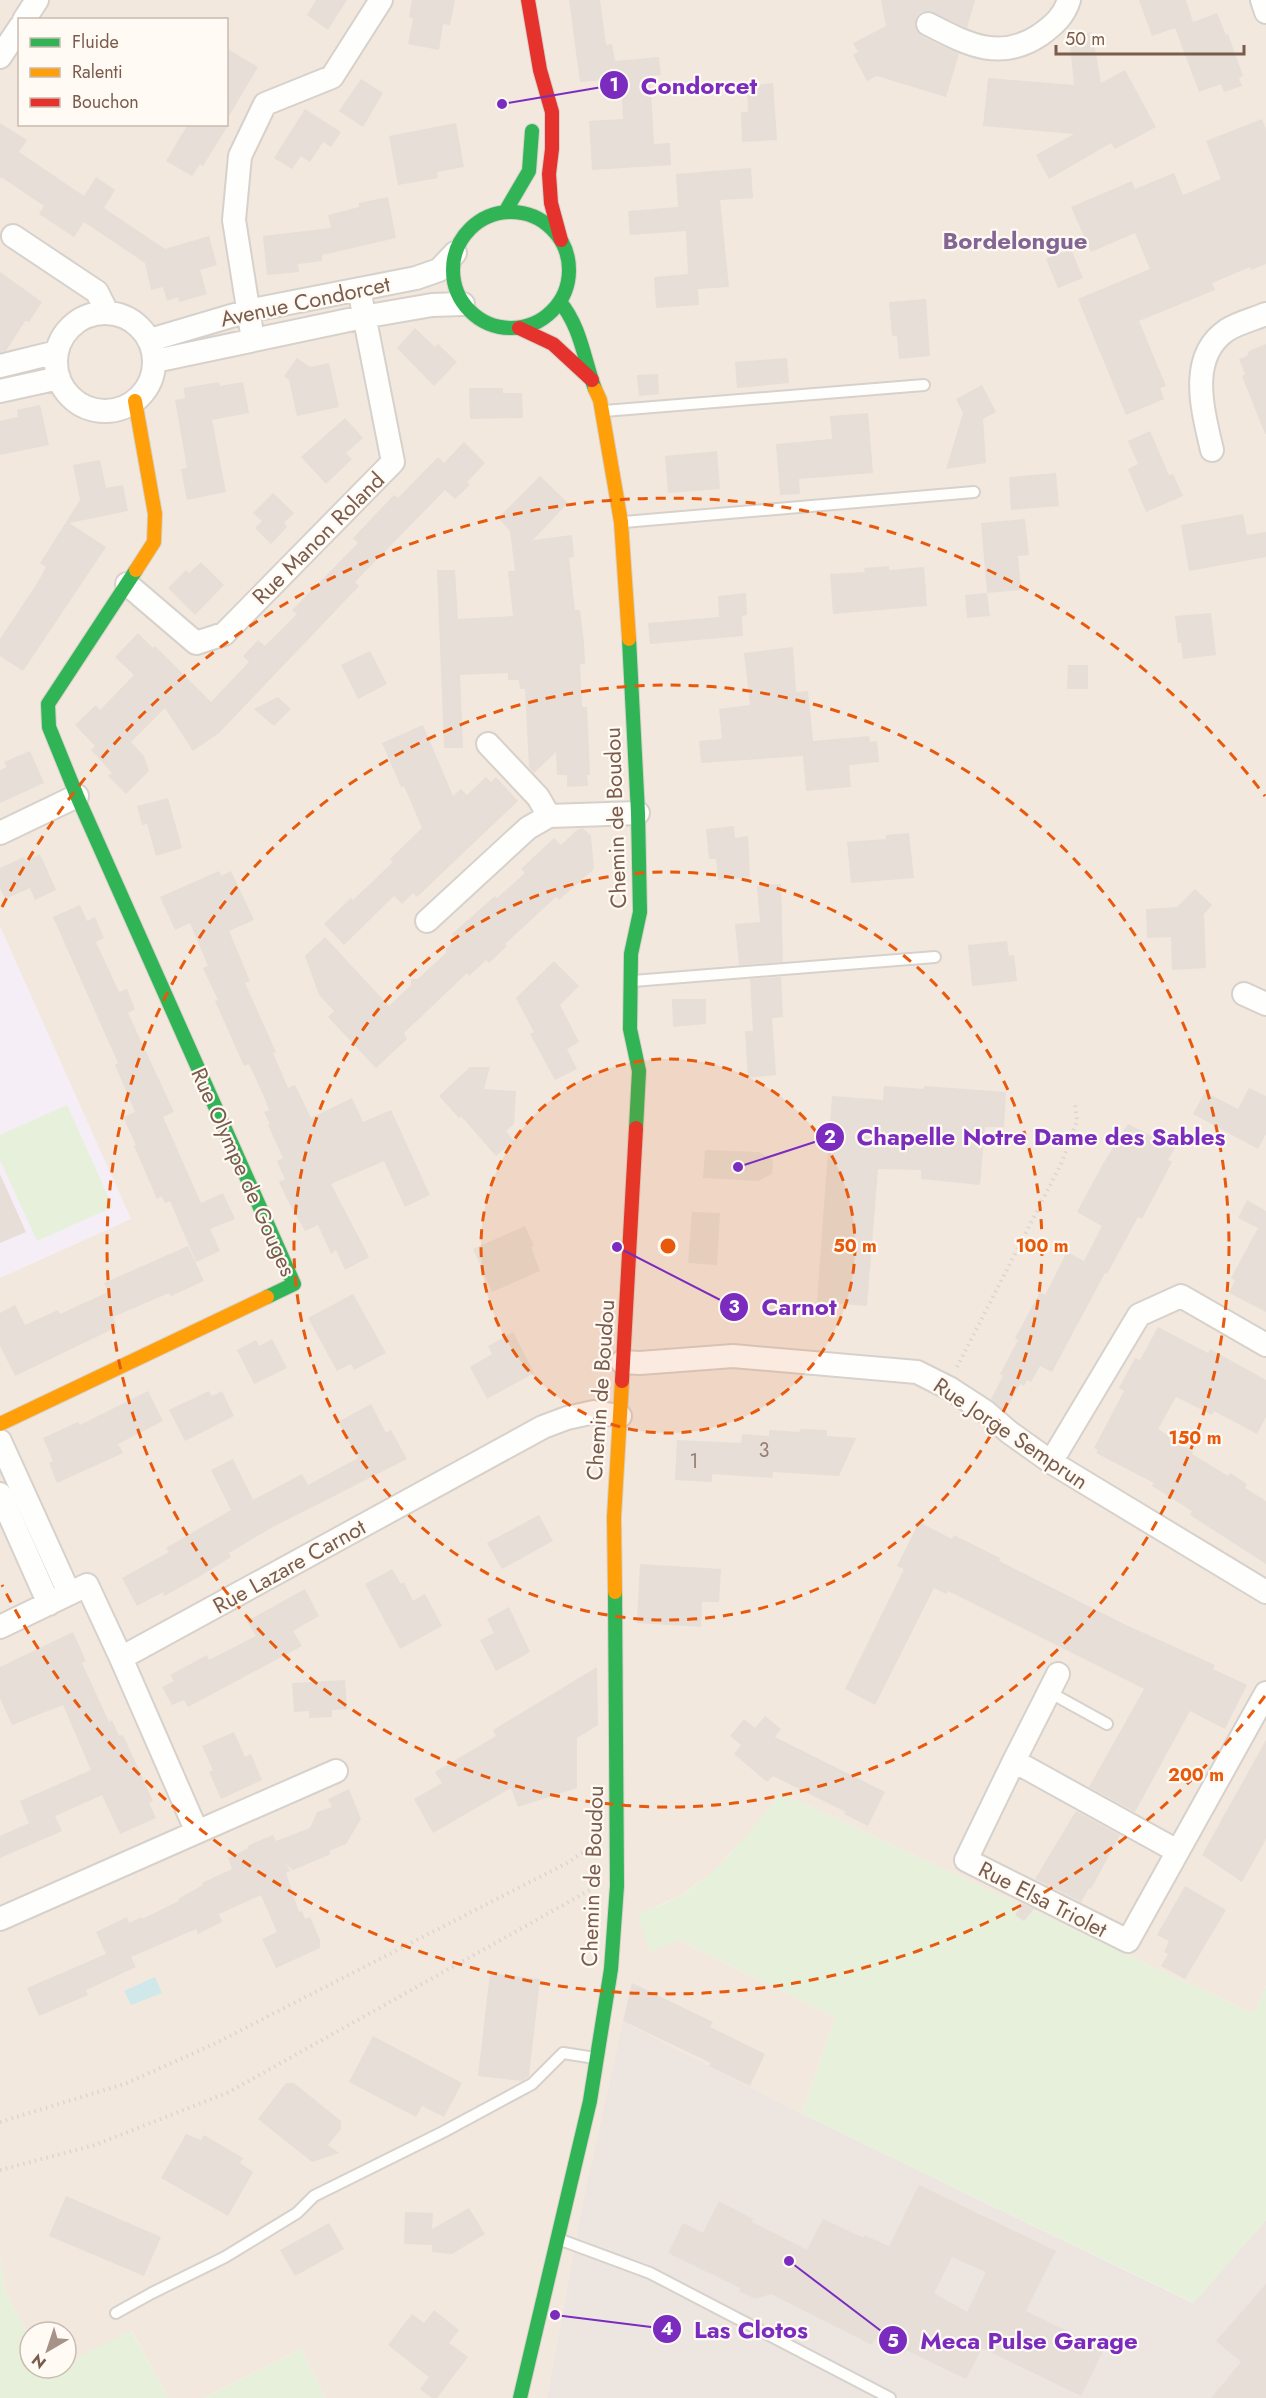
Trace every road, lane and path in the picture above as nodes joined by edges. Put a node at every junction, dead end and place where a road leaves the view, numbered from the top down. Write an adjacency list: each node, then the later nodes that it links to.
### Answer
1 (37, 0): 7 (street)
2 (381, 0): 21 (street)
3 (528, 0): 11 (street)
4 (1069, 0): 8 (street)
5 (1262, 0): 6 (street)
6 (1266, 12)
7 (25, 18)
8 (928, 24)
9 (18, 30): 10 (street)
10 (0, 57)
11 (540, 70): 12 (street); 16 (street)
12 (536, 100)
13 (533, 120): 14 (street)
14 (505, 212): 16 (street); 17 (street)
15 (13, 236): 22 (street)
16 (561, 240): 19 (street)
17 (455, 253): 18 (street, Avenue Condorcet); 20 (street)
18 (359, 289): 21 (street, Avenue Condorcet); 24 (street)
19 (560, 302): 25 (street); 31 (street, Chemin de Boudou)
20 (463, 304): 24 (street, Avenue Condorcet); 25 (street)
21 (248, 311): 26 (street); 27 (street, Avenue Condorcet)
22 (107, 312): 27 (street); 28 (street)
23 (1266, 314): 36 (street)
24 (363, 317): 26 (street, Avenue Condorcet); 39 (street, Rue Manon Roland)
25 (519, 328): 31 (street, Chemin de Boudou)
26 (253, 340): 27 (street, Avenue Condorcet)
27 (152, 350): 34 (street)
28 (57, 352): 29 (street); 30 (street)
29 (0, 366)
30 (59, 378): 33 (street); 34 (street)
31 (592, 380): 35 (street, Chemin de Boudou)
32 (924, 385): 35 (lane)
33 (0, 391)
34 (135, 401): 39 (street, Rue Olympe de Gouges)
35 (602, 412): 38 (street, Chemin de Boudou)
36 (1212, 450)
37 (974, 492): 38 (lane)
38 (621, 522): 42 (street, Chemin de Boudou)
39 (127, 584): 41 (street, Rue Olympe de Gouges)
40 (488, 744): 43 (street)
41 (77, 796): 44 (street); 55 (street, Rue Olympe de Gouges)
42 (638, 813): 43 (street); 47 (street, Chemin de Boudou)
43 (549, 816): 45 (street)
44 (0, 833)
45 (427, 921)
46 (935, 957): 47 (lane)
47 (631, 981): 52 (street, Chemin de Boudou)
48 (1244, 994): 49 (street)
49 (1266, 1004)
50 (1075, 1104): 53 (path)
51 (1266, 1344): 57 (street)
52 (622, 1362): 53 (street, Rue Jorge Semprun); 54 (street, Chemin de Boudou)
53 (949, 1388): 57 (street, Rue Jorge Semprun)
54 (620, 1416): 63 (street, Rue Lazare Carnot); 70 (street, Chemin de Boudou)
55 (0, 1424)
56 (0, 1441): 60 (street)
57 (1051, 1462): 59 (street, Rue Jorge Semprun)
58 (0, 1494): 61 (street)
59 (1266, 1592)
60 (69, 1593): 61 (street); 63 (street)
61 (49, 1604): 62 (street)
62 (0, 1627)
63 (120, 1658): 69 (street)
64 (1053, 1683): 66 (lane); 67 (street, Rue Elsa Triolet)
65 (1266, 1693): 71 (street, Rue Elsa Triolet)
66 (1107, 1724)
67 (1014, 1761): 71 (street); 71 (street, Rue Elsa Triolet)
68 (336, 1771): 69 (street)
69 (197, 1832): 73 (street)
70 (616, 1846): 72 (street, Chemin de Boudou); 75 (path)
71 (1177, 1851)
72 (617, 1886): 74 (street, Chemin de Boudou); 76 (path)
73 (0, 1919)
74 (598, 2059): 77 (street, Chemin de Boudou); 78 (lane)
75 (0, 2122)
76 (0, 2170)
77 (558, 2238): 79 (street, Chemin de Boudou); 80 (lane)
78 (116, 2313)
79 (520, 2398)
80 (890, 2398)

